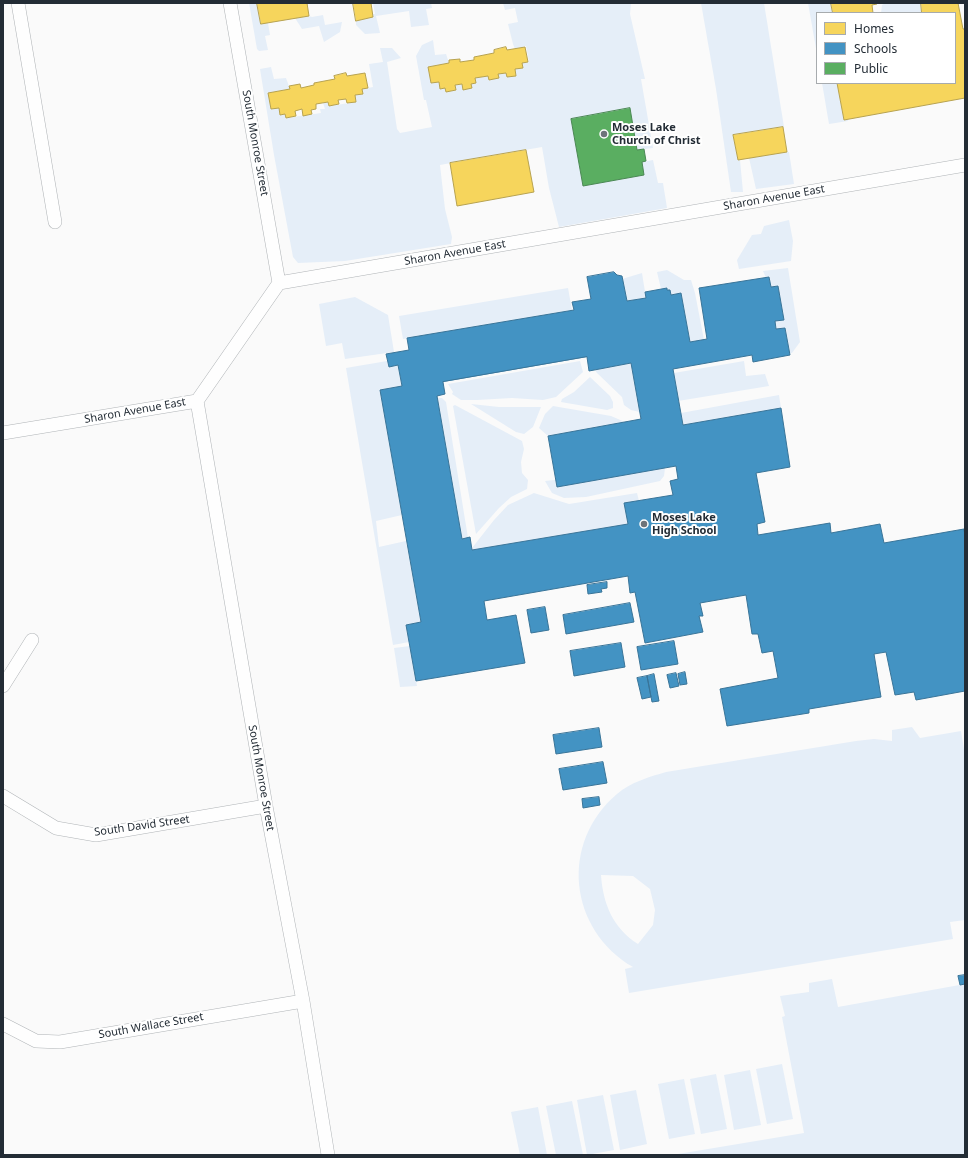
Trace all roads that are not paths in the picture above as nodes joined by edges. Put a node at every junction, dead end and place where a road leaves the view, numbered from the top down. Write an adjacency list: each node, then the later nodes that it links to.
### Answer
1 (18, 3): 4 (street)
2 (230, 3): 5 (street, South Monroe Street)
3 (965, 165): 5 (street, Sharon Avenue East)
4 (55, 222)
5 (279, 284): 6 (street, Sharon Avenue East)
6 (197, 401): 7 (street, Sharon Avenue East); 11 (street, South Monroe Street)
7 (3, 433)
8 (32, 640): 9 (street)
9 (3, 686)
10 (3, 796): 11 (street, South David Street)
11 (266, 806): 12 (street, South Monroe Street)
12 (303, 1001): 13 (street, South Wallace Street); 14 (street, South Monroe Street)
13 (3, 1024)
14 (328, 1155)

